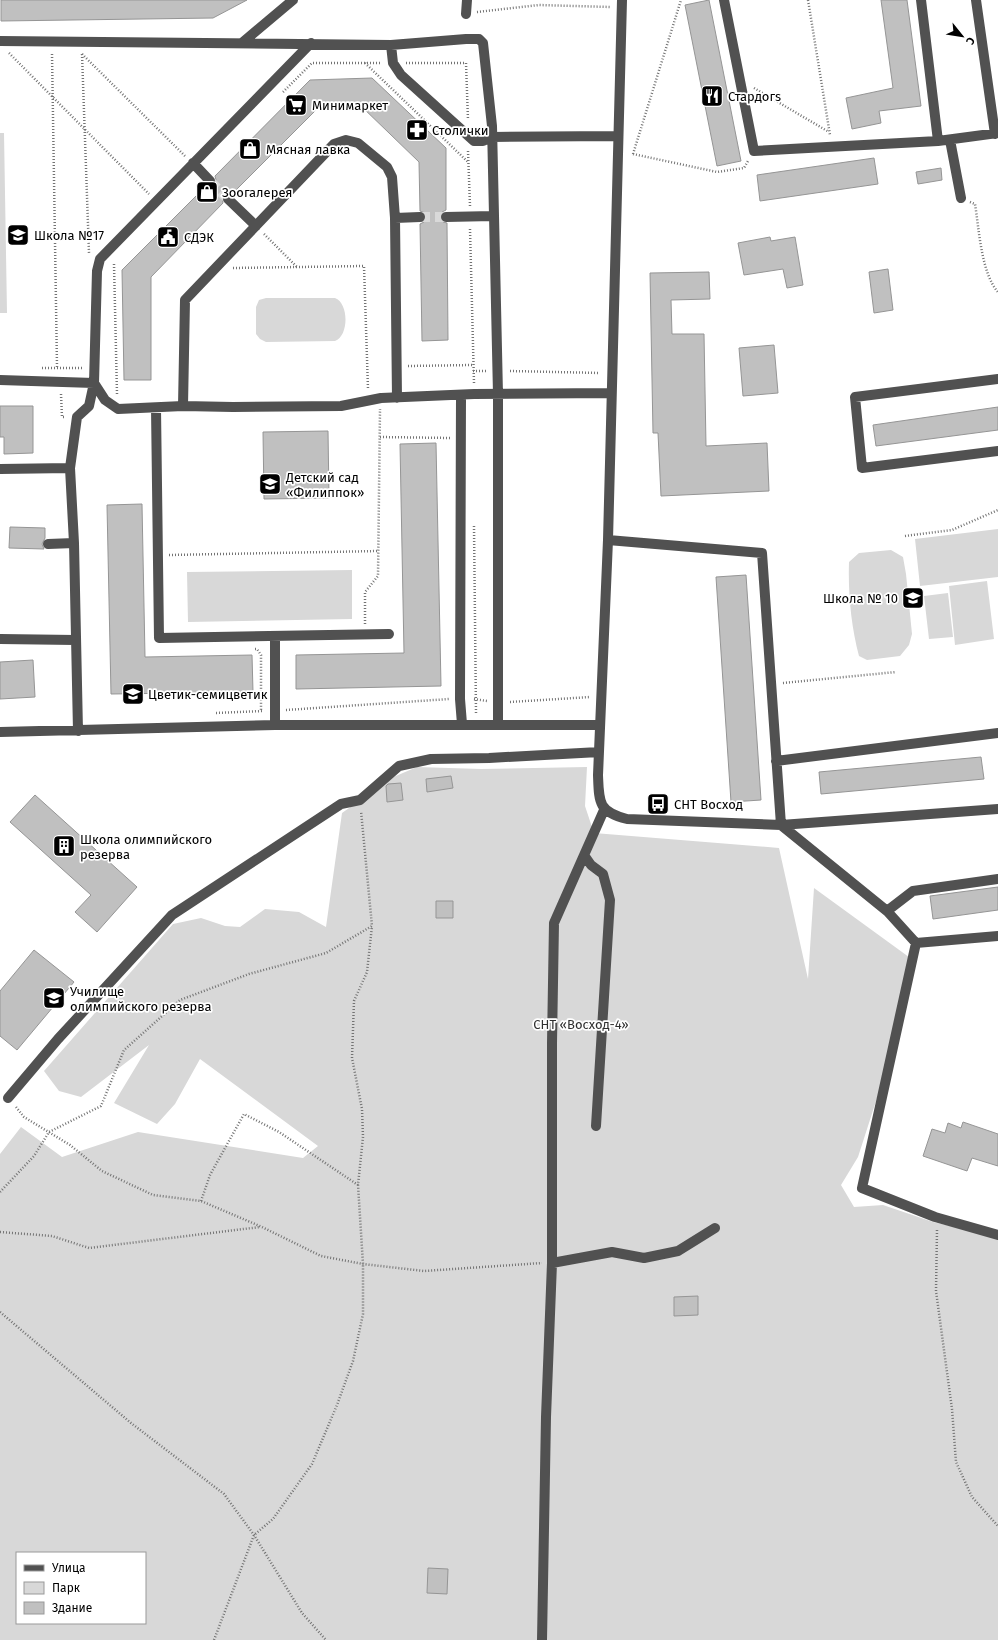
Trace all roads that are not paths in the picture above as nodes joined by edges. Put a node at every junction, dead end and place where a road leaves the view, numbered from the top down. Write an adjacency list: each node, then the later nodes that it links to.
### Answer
1 (293, 0): 9 (street)
2 (467, 0): 7 (street)
3 (724, 0): 16 (street)
4 (921, 0): 16 (street)
5 (976, 0): 12 (street)
6 (622, 4): 13 (street)
7 (466, 14)
8 (0, 41): 9 (street)
9 (244, 42): 10 (street)
10 (311, 43): 11 (street); 17 (street)
11 (391, 45): 14 (street); 14 (street)
12 (996, 134): 15 (street)
13 (617, 136): 14 (street); 29 (street)
14 (492, 137): 21 (street)
15 (950, 140): 16 (street); 19 (street)
16 (938, 141)
17 (193, 163): 18 (street); 28 (street)
18 (210, 181)
19 (961, 198)
20 (228, 199): 25 (street)
21 (493, 216): 23 (street); 30 (street)
22 (420, 217): 24 (street)
23 (446, 217)
24 (395, 218): 25 (street); 32 (street)
25 (256, 226): 33 (street)
26 (998, 379): 35 (street)
27 (0, 380): 28 (street)
28 (94, 382): 34 (street); 36 (street)
29 (611, 393): 30 (street); 38 (street)
30 (498, 394): 31 (street); 47 (street)
31 (461, 395): 32 (street); 45 (street)
32 (397, 398): 33 (street)
33 (183, 406): 34 (street)
34 (156, 408): 42 (street)
35 (998, 451)
36 (70, 468): 37 (street); 39 (street)
37 (0, 469)
38 (608, 540): 48 (street); 53 (street)
39 (74, 542): 40 (street); 44 (street)
40 (48, 544)
41 (389, 634): 42 (street)
42 (275, 636): 46 (street)
43 (0, 639): 44 (street)
44 (75, 640): 49 (street)
45 (462, 724): 46 (street); 47 (street)
46 (275, 725): 49 (street)
47 (498, 725): 48 (street)
48 (600, 725): 52 (street)
49 (78, 730): 50 (street)
50 (0, 732)
51 (998, 733): 53 (street)
52 (600, 752): 55 (street); 62 (street)
53 (776, 761): 56 (street)
54 (998, 809): 56 (street)
55 (604, 810): 56 (street); 57 (street)
56 (781, 825): 59 (street)
57 (584, 855): 63 (street); 66 (street)
58 (998, 879): 59 (street)
59 (886, 911): 61 (street)
60 (998, 936): 61 (street)
61 (916, 943): 65 (street)
62 (8, 1098)
63 (596, 1126)
64 (715, 1228): 66 (street)
65 (998, 1234)
66 (552, 1262): 67 (street)
67 (542, 1640)

